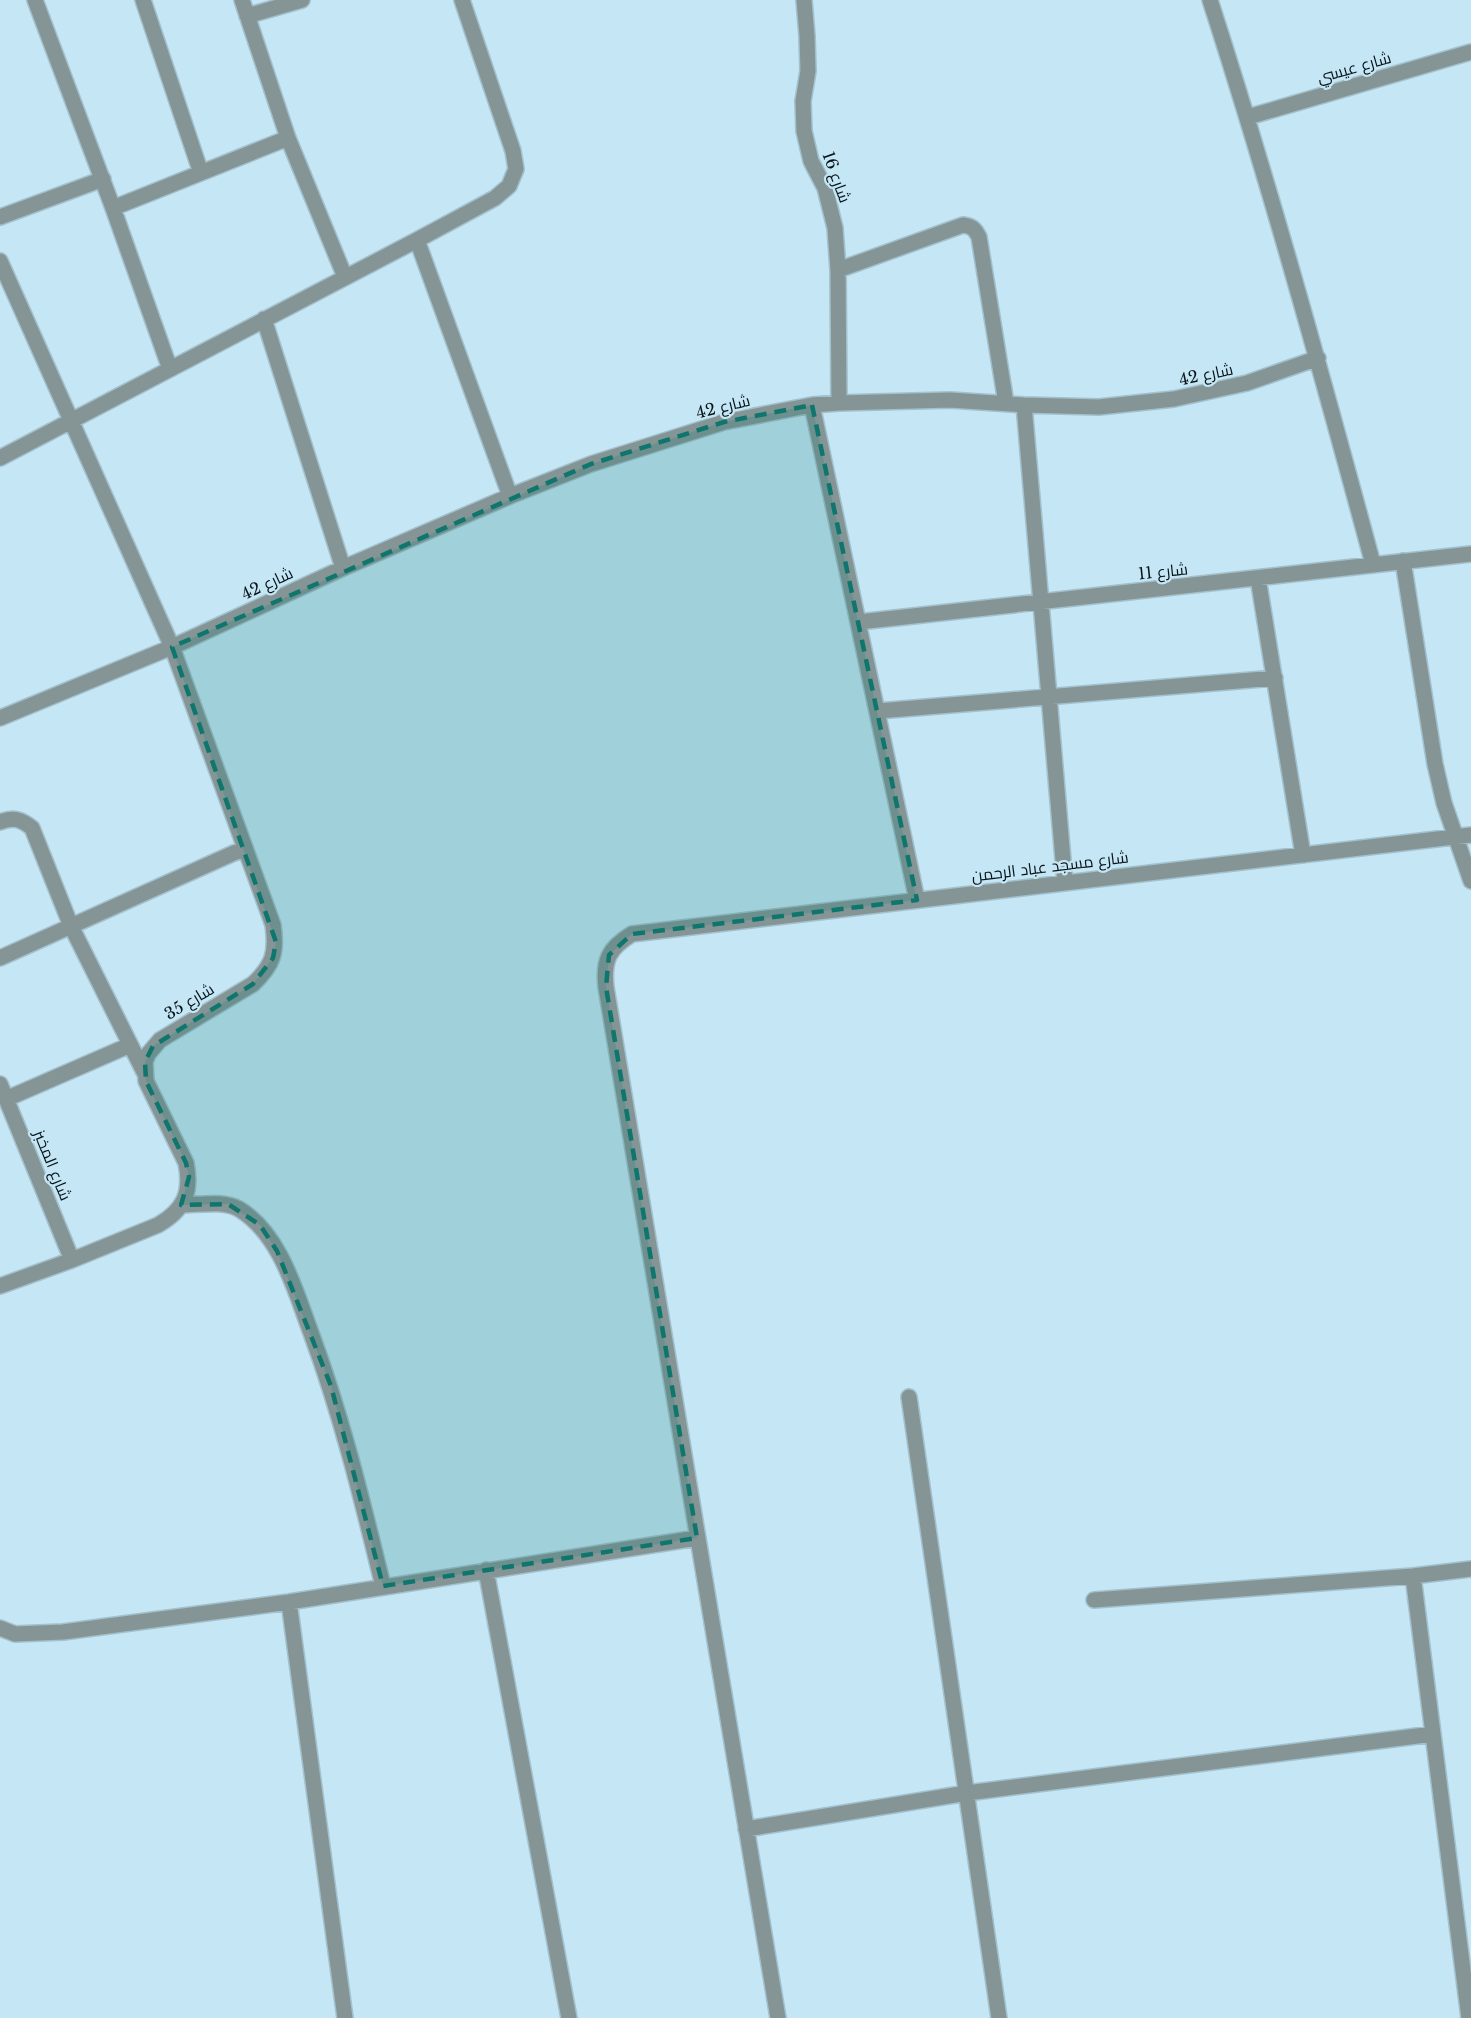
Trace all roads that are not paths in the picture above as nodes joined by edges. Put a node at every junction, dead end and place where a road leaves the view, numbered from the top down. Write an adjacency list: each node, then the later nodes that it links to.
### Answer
1 (35, 0): 13 (street)
2 (143, 0): 12 (street)
3 (242, 0): 8 (street)
4 (302, 0): 8 (street)
5 (462, 0): 16 (street)
6 (804, 0): 18 (street, شارع 16)
7 (1210, 0): 10 (street)
8 (247, 16): 11 (street)
9 (1471, 52): 10 (street, شارع عيسي)
10 (1248, 117): 21 (street)
11 (288, 138): 12 (street); 19 (street)
12 (201, 173): 14 (street)
13 (103, 179): 14 (street); 15 (street)
14 (113, 207): 22 (street)
15 (0, 217)
16 (417, 240): 19 (street); 29 (street)
17 (0, 261): 27 (street, شارع 35)
18 (838, 270): 23 (street, شارع 16); 24 (street)
19 (345, 277): 20 (street)
20 (264, 320): 22 (street); 33 (street)
21 (1318, 358): 26 (street, شارع 42); 32 (street)
22 (170, 369): 27 (street)
23 (839, 403): 24 (street, شارع 42); 25 (street, شارع 42)
24 (1006, 403): 26 (street, شارع 42)
25 (812, 405): 29 (street, شارع 42); 36 (street)
26 (1024, 405): 35 (street)
27 (70, 421): 28 (street); 37 (street, شارع 35)
28 (0, 458)
29 (510, 496): 33 (street, شارع 42)
30 (1471, 554): 31 (street, شارع 11)
31 (1403, 561): 32 (street, شارع 11); 44 (street)
32 (1373, 564): 34 (street, شارع 11)
33 (343, 568): 37 (street, شارع 42)
34 (1258, 578): 35 (street, شارع 11); 38 (street)
35 (1041, 602): 36 (street, شارع 11); 39 (street)
36 (859, 622): 40 (street)
37 (172, 647): 41 (street, شارع 42); 45 (street, شارع 35)
38 (1275, 678): 39 (street); 46 (street)
39 (1049, 697): 40 (street); 48 (street)
40 (878, 711): 49 (street)
41 (0, 718)
42 (0, 822): 50 (street)
43 (1471, 835): 44 (street, شارع مسجد عباد الرحمن)
44 (1455, 837): 46 (street, شارع مسجد عباد الرحمن); 47 (street)
45 (245, 848): 50 (street); 53 (street, شارع 35)
46 (1303, 855): 48 (street, شارع مسجد عباد الرحمن)
47 (1471, 881)
48 (1065, 883): 49 (street, شارع مسجد عباد الرحمن)
49 (918, 900): 60 (street, شارع مسجد عباد الرحمن)
50 (71, 927): 51 (street); 52 (street)
51 (0, 958)
52 (130, 1045): 53 (street); 55 (street)
53 (144, 1072): 56 (street)
54 (0, 1084): 55 (street, شارع المخبز)
55 (6, 1099): 57 (street, شارع المخبز)
56 (181, 1205): 57 (street); 64 (street)
57 (72, 1260): 58 (street)
58 (0, 1286)
59 (909, 1397): 69 (street)
60 (697, 1538): 62 (street); 70 (street)
61 (1471, 1569): 63 (street)
62 (486, 1570): 64 (street); 72 (street)
63 (1413, 1576): 65 (street); 68 (street)
64 (383, 1586): 66 (street)
65 (1094, 1600)
66 (289, 1602): 67 (street); 71 (street)
67 (0, 1628)
68 (1433, 1734): 69 (street); 75 (street)
69 (967, 1792): 70 (street); 74 (street)
70 (746, 1829): 73 (street)
71 (345, 2018)
72 (569, 2018)
73 (778, 2018)
74 (999, 2018)
75 (1469, 2018)

